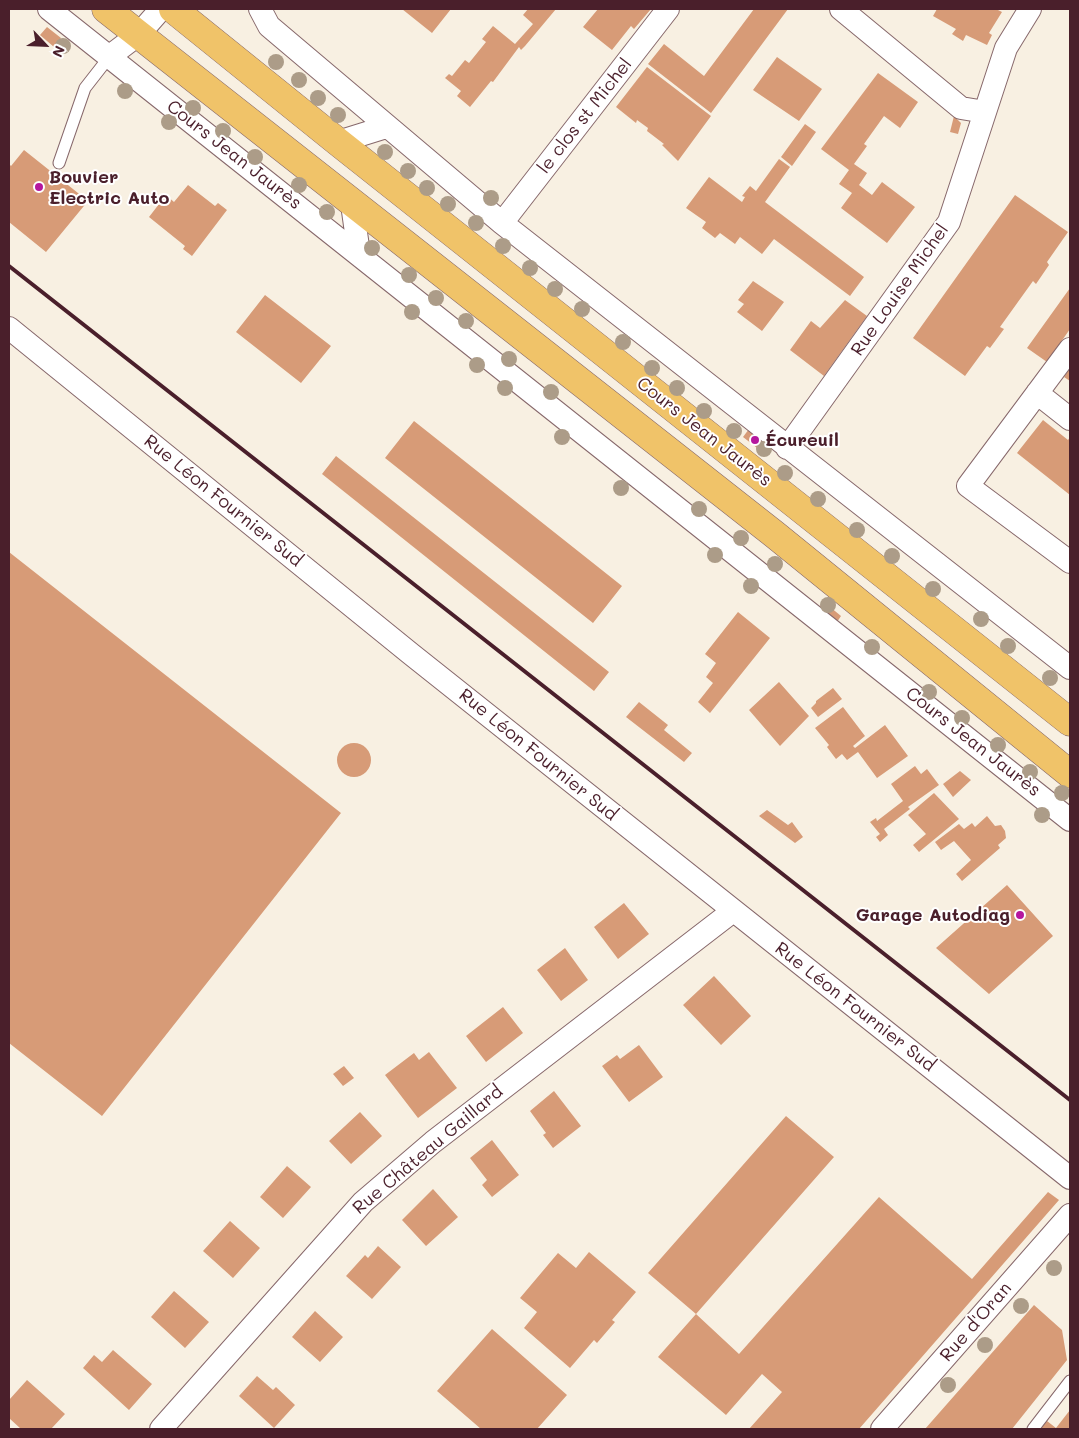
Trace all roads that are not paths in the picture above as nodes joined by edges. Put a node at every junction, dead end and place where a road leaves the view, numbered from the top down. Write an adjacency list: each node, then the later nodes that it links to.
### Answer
1 (49, 9): 10 (street, Cours Jean Jaurès)
2 (106, 9): 9 (main road, Cours Jean Jaurès)
3 (161, 9): 9 (street)
4 (173, 9): 13 (main road, Cours Jean Jaurès)
5 (260, 9): 12 (street)
6 (668, 9): 16 (street, le clos st Michel)
7 (841, 9): 11 (street)
8 (1030, 9): 11 (street, Rue Louise Michel)
9 (139, 34): 10 (street); 15 (main road, Cours Jean Jaurès)
10 (110, 56): 14 (lane); 17 (street, Cours Jean Jaurès)
11 (985, 112): 22 (street, Rue Louise Michel)
12 (386, 127): 13 (street); 16 (street)
13 (338, 142): 25 (main road, Cours Jean Jaurès)
14 (58, 163)
15 (352, 204): 17 (street); 26 (main road, Cours Jean Jaurès)
16 (502, 223): 22 (street)
17 (359, 254): 27 (street, Cours Jean Jaurès)
18 (9, 328): 28 (street, Rue Léon Fournier Sud)
19 (1070, 349): 20 (street)
20 (1037, 393): 21 (street); 23 (street)
21 (1070, 419)
22 (787, 448): 24 (street)
23 (1070, 562)
24 (1070, 668)
25 (1070, 722)
26 (1070, 774)
27 (1070, 820)
28 (733, 910): 29 (street, Rue Léon Fournier Sud); 32 (street, Rue Château Gaillard)
29 (1070, 1178)
30 (1070, 1215): 33 (street, Rue d'Oran)
31 (1070, 1381): 34 (lane)
32 (160, 1429)
33 (882, 1429)
34 (1033, 1429)

